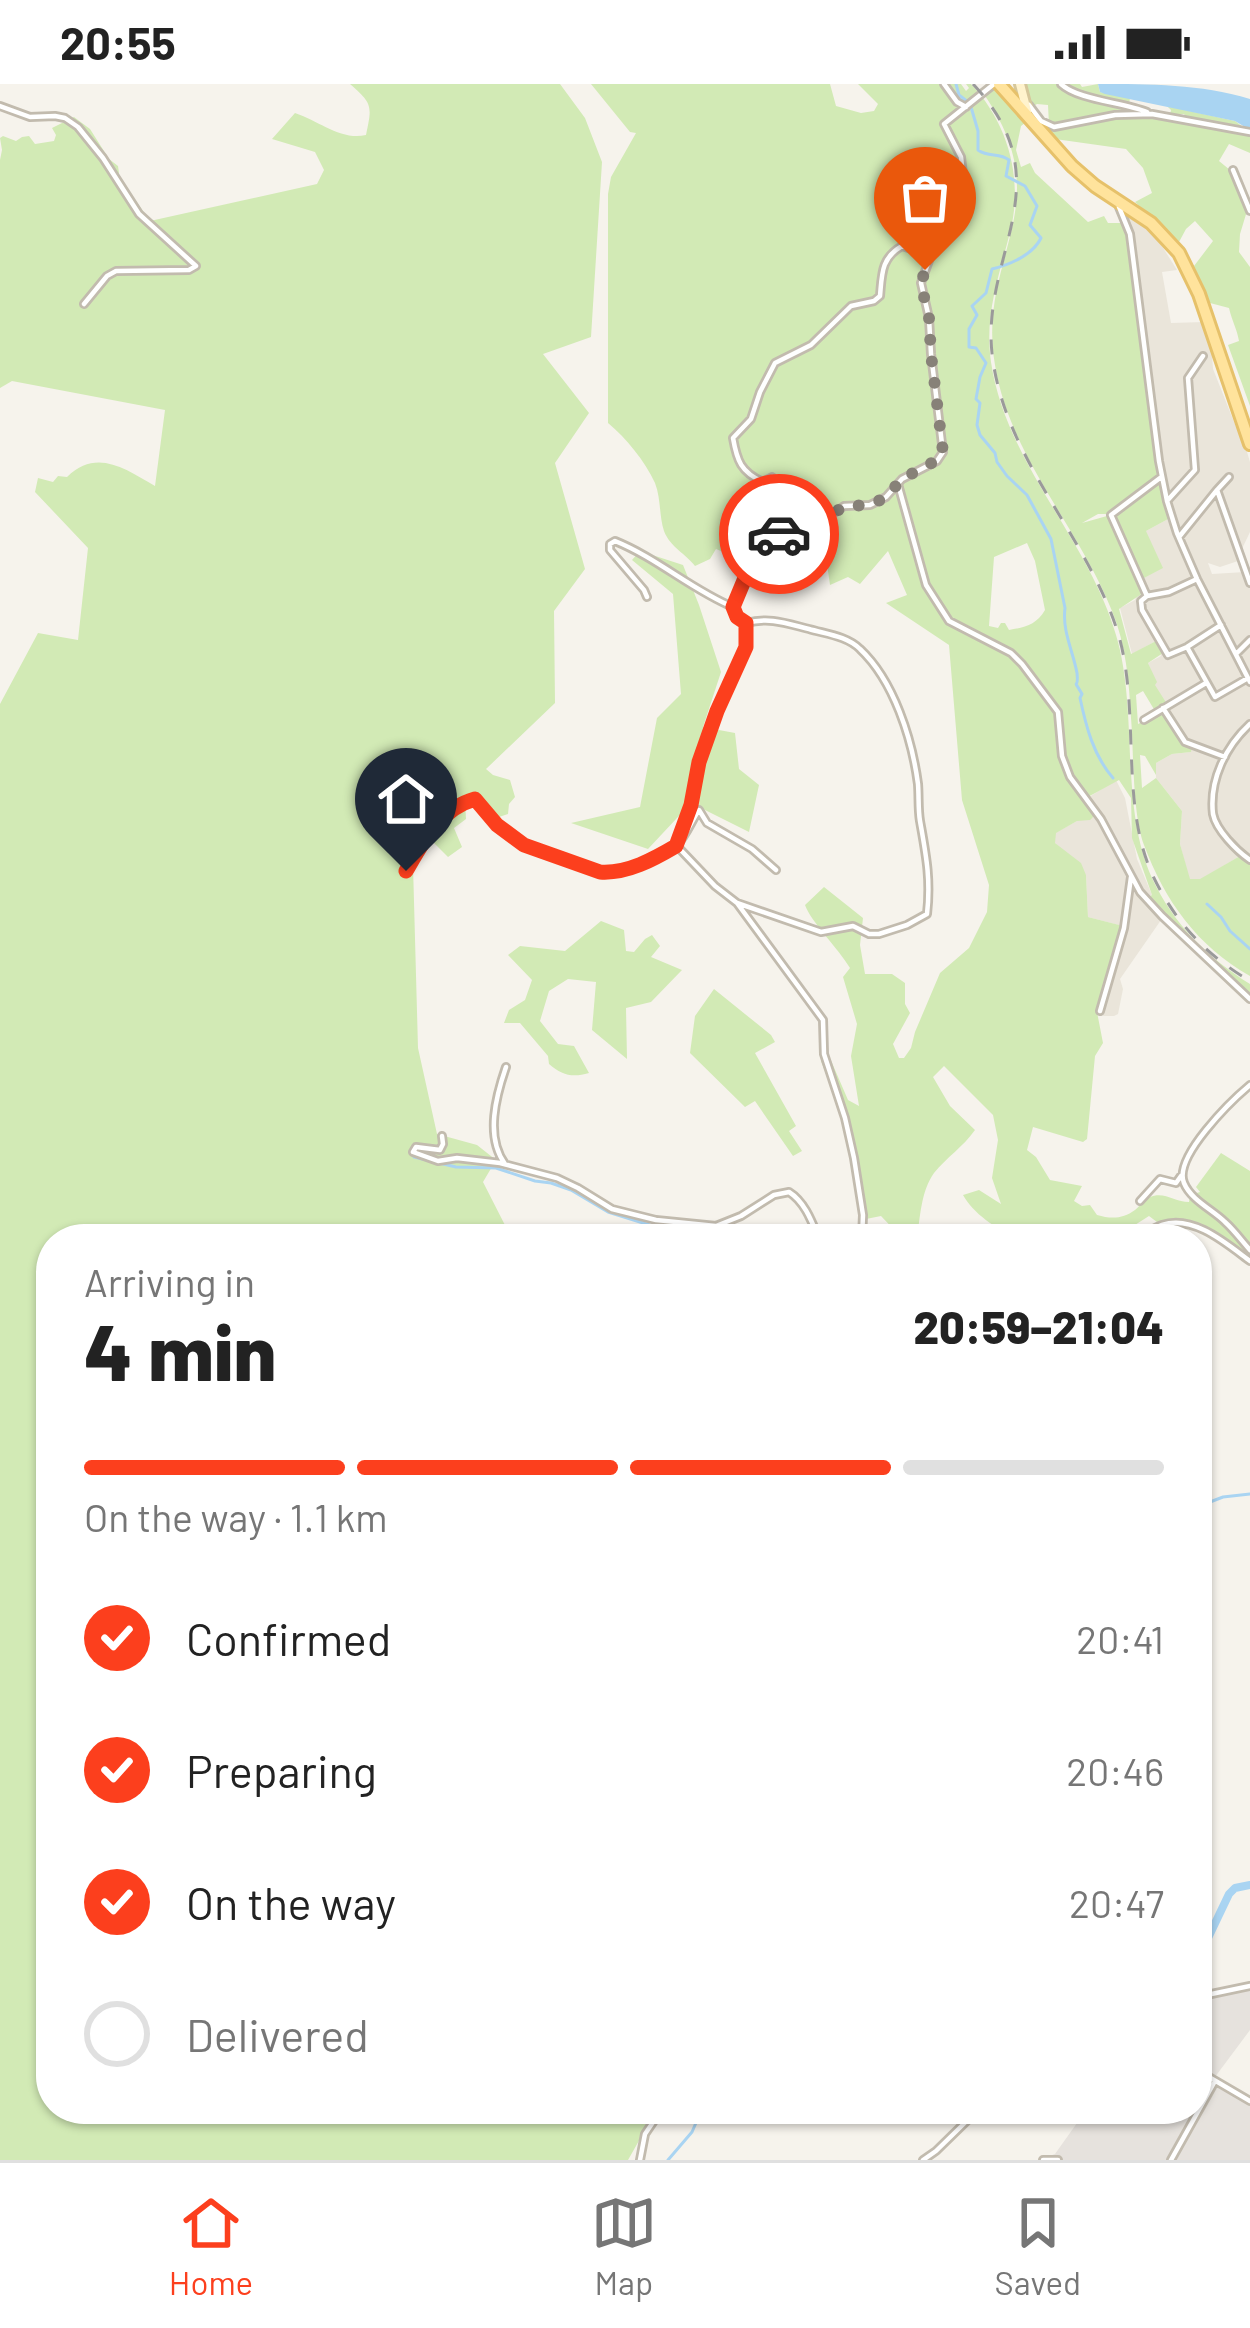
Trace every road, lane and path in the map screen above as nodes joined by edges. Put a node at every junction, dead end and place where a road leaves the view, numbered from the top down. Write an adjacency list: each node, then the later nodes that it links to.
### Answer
1 (944, 84): 6 (street)
2 (996, 84): 6 (street); 8 (main road)
3 (1061, 84): 7 (street)
4 (1019, 86): 7 (street); 8 (main road)
5 (0, 106): 14 (street)
6 (966, 107): 13 (street)
7 (1152, 114): 9 (street)
8 (1031, 119): 11 (main road)
9 (1250, 132)
10 (1232, 170): 12 (street)
11 (1124, 207): 16 (main road); 18 (street)
12 (1250, 212)
13 (931, 255): 17 (street); 20 (street)
14 (84, 304)
15 (1203, 356): 22 (street)
16 (1250, 444)
17 (772, 477)
18 (1162, 477): 22 (street); 26 (street)
19 (1229, 477): 21 (street)
20 (898, 484): 28 (street); 44 (street)
21 (1217, 490): 23 (street); 25 (street)
22 (1167, 501): 23 (street)
23 (1179, 537): 24 (street)
24 (1197, 578): 26 (street); 30 (street)
25 (1250, 583)
26 (1147, 596): 32 (street)
27 (647, 597): 28 (street)
28 (733, 607): 29 (street)
29 (746, 623): 40 (street); 45 (street)
30 (1221, 625): 32 (street); 33 (street)
31 (1250, 640): 33 (street)
32 (1187, 647): 35 (street)
33 (1236, 654): 34 (street)
34 (1249, 680): 35 (street)
35 (1206, 683): 36 (street)
36 (1163, 708): 37 (street); 39 (street)
37 (1144, 720)
38 (1250, 724): 39 (street)
39 (1225, 757): 41 (street)
40 (676, 846): 42 (street); 43 (street); 45 (street)
41 (1250, 860)
42 (406, 871)
43 (776, 871)
44 (1131, 877): 46 (street); 47 (street)
45 (736, 903): 57 (street)
46 (1250, 999)
47 (1100, 1011)
48 (506, 1067): 51 (street)
49 (1250, 1084): 52 (street)
50 (442, 1136): 51 (street)
51 (505, 1164): 54 (street)
52 (1180, 1183): 53 (street); 59 (street)
53 (1140, 1201)
54 (675, 1224)
55 (723, 1224): 56 (street)
56 (812, 1224)
57 (863, 1224)
58 (1212, 1235): 60 (street)
59 (1250, 1250)
60 (1250, 1261)
61 (1250, 1986): 62 (street)
62 (1212, 1994)
63 (1212, 2078): 64 (street)
64 (1215, 2080): 65 (street); 66 (street)
65 (1212, 2085)
66 (1250, 2102)
67 (651, 2124): 71 (street)
68 (963, 2124): 72 (street)
69 (1191, 2124): 74 (street)
70 (1057, 2159): 73 (street)
71 (640, 2160)
72 (923, 2160)
73 (1043, 2160)
74 (1171, 2160)

